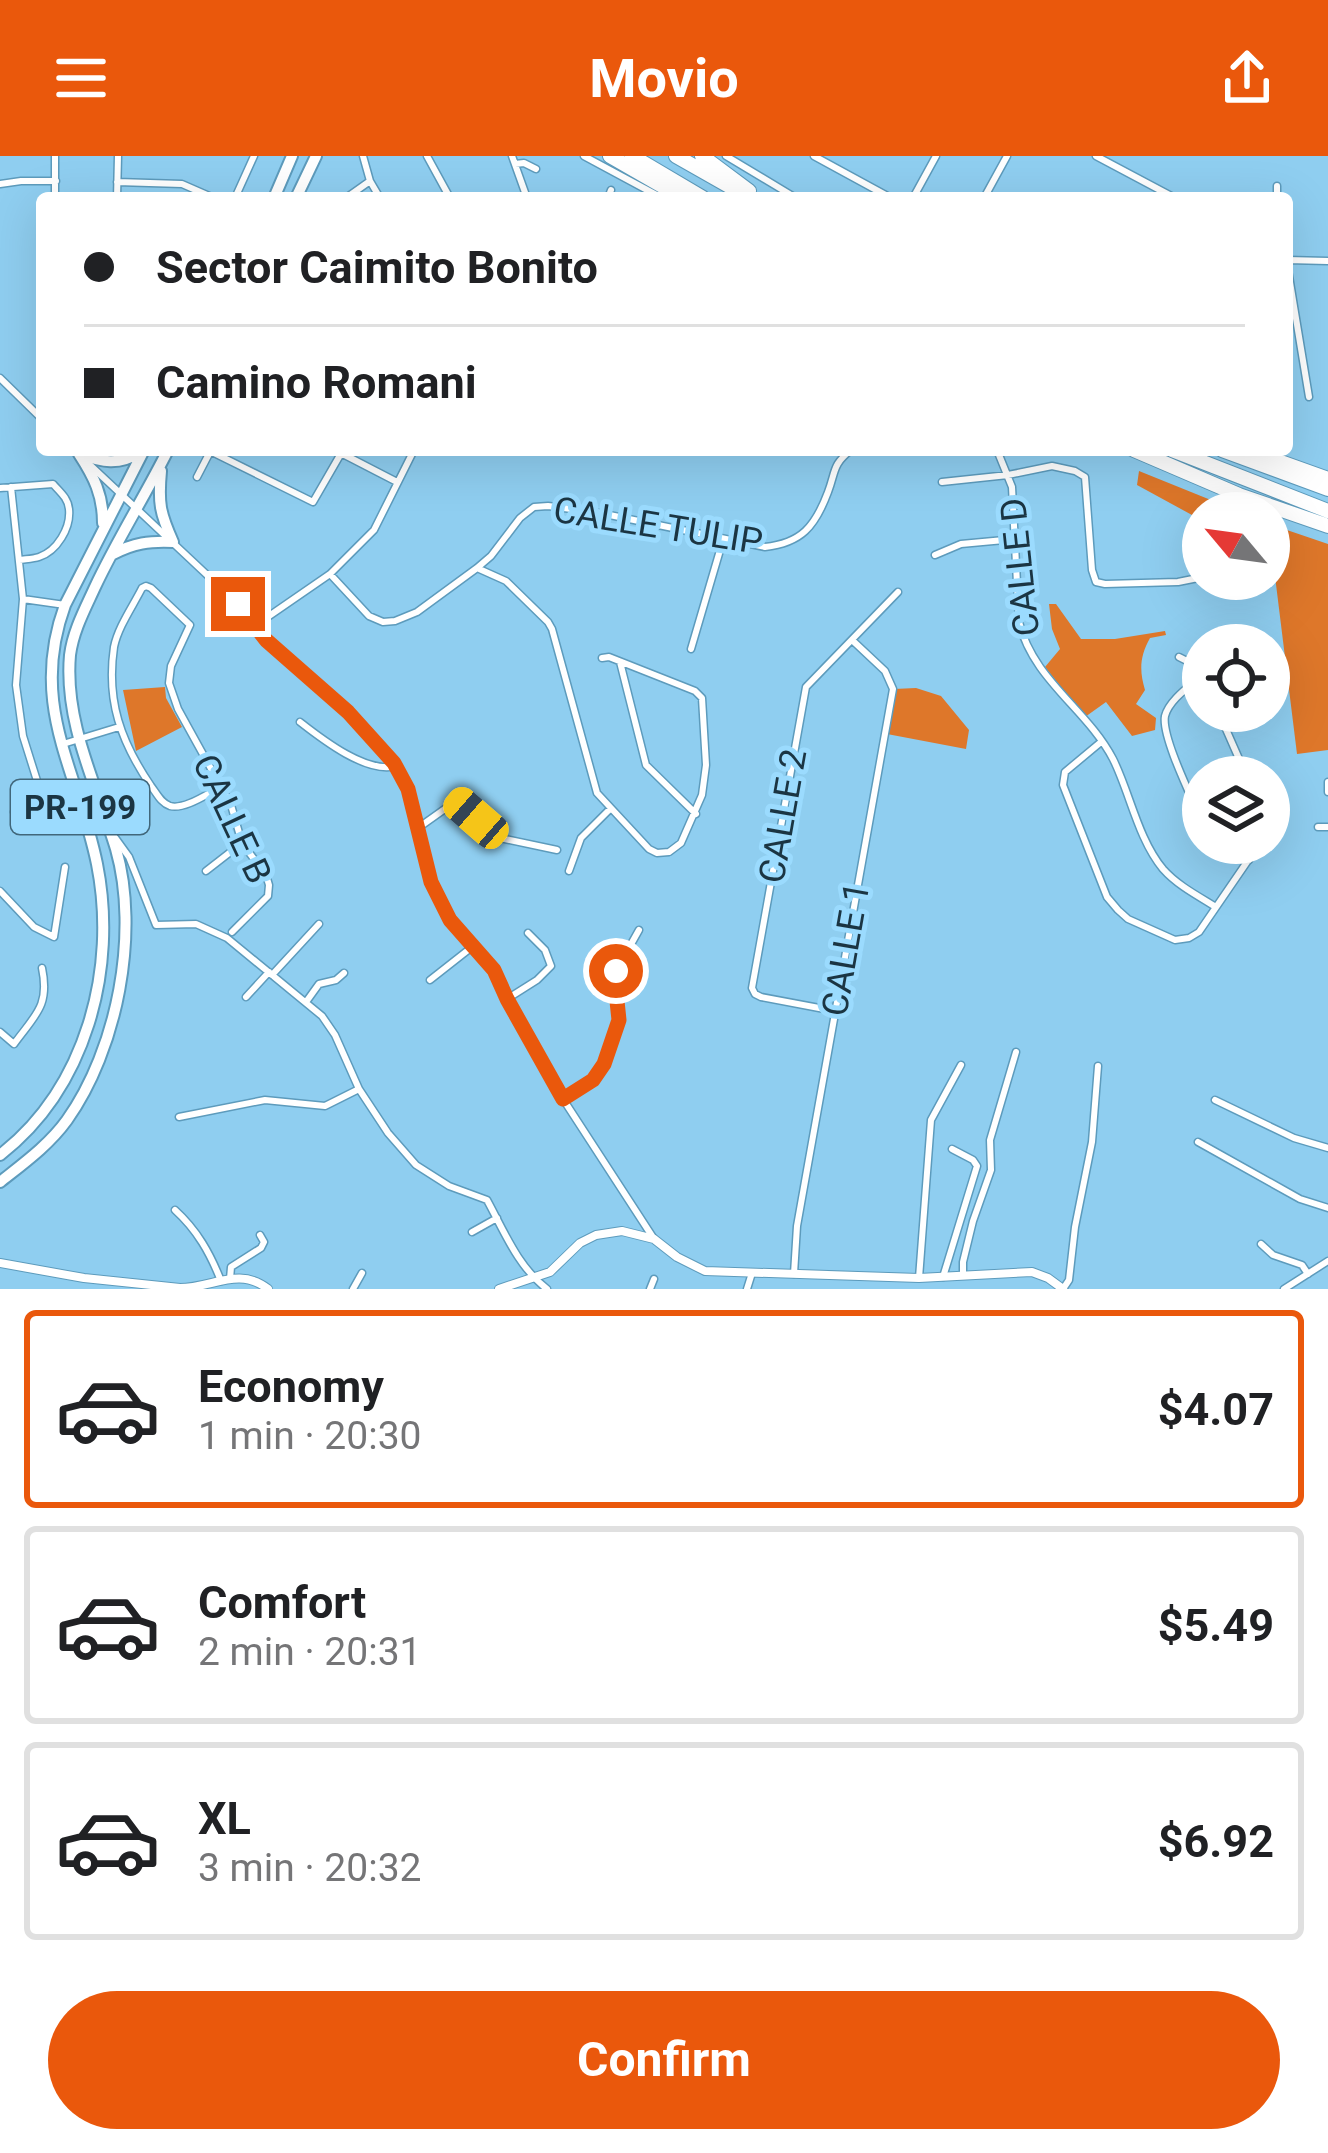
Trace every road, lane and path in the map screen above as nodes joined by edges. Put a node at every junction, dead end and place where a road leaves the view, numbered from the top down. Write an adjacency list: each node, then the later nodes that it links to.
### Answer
1 (55, 156): 21 (street)
2 (118, 156): 23 (street)
3 (254, 156): 29 (street)
4 (292, 156): 30 (main road)
5 (316, 156): 31 (main road)
6 (363, 156): 22 (street)
7 (427, 156): 34 (street)
8 (584, 156): 36 (street)
9 (607, 156): 19 (highway)
10 (661, 156): 39 (highway)
11 (676, 156): 40 (highway)
12 (702, 156): 41 (highway)
13 (726, 156): 42 (street)
14 (814, 156): 43 (street)
15 (936, 156): 44 (street)
16 (1007, 156): 45 (street)
17 (1096, 156): 46 (street)
18 (513, 160): 20 (street); 35 (street)
19 (629, 161): 37 (highway); 38 (highway)
20 (536, 169)
21 (56, 181): 24 (street); 26 (street)
22 (370, 181): 32 (street); 33 (street)
23 (117, 182): 27 (street); 28 (street)
24 (0, 184)
25 (1277, 186): 47 (street)
26 (56, 192)
27 (117, 192)
28 (200, 192)
29 (238, 192)
30 (277, 192)
31 (299, 192)
32 (354, 192)
33 (376, 192)
34 (447, 192)
35 (525, 192)
36 (651, 192)
37 (674, 192)
38 (691, 192)
39 (720, 192)
40 (742, 192)
41 (746, 192)
42 (786, 192)
43 (880, 192)
44 (916, 192)
45 (987, 192)
46 (1164, 192)
47 (1277, 192)
48 (1328, 261): 49 (street)
49 (1293, 262)
50 (1293, 299): 52 (street)
51 (0, 378): 53 (street)
52 (1309, 397)
53 (36, 413)
54 (79, 456): 82 (main road)
55 (80, 456): 79 (street)
56 (86, 456): 57 (main road)
57 (134, 456)
58 (142, 456): 79 (main road, PR-199)
59 (165, 456): 79 (main road, PR-199); 85 (main road)
60 (208, 456): 72 (street)
61 (221, 456): 62 (street)
62 (337, 456)
63 (349, 456): 74 (street)
64 (411, 456): 74 (street)
65 (843, 456): 84 (street, CALLE TULIP)
66 (1000, 456): 71 (street, CALLE D)
67 (1148, 456): 81 (highway)
68 (1187, 456): 80 (highway)
69 (1238, 456): 78 (highway)
70 (1264, 456): 73 (highway)
71 (1008, 475): 75 (street); 83 (street, CALLE D); 91 (street)
72 (197, 477)
73 (1328, 478)
74 (398, 482): 90 (street)
75 (941, 482)
76 (11, 487): 77 (street); 88 (street); 88 (street)
77 (0, 488)
78 (1328, 490)
79 (129, 502): 82 (main road, PR-199); 85 (street); 87 (main road, PR-199)
80 (1328, 511)
81 (1328, 526)
82 (103, 528): 94 (main road, PR-199)
83 (1015, 538): 86 (street); 108 (street, CALLE D)
84 (723, 540): 89 (street, CALLE TULIP); 97 (street)
85 (173, 542): 87 (main road); 95 (street)
86 (935, 555)
87 (110, 556): 107 (main road, PR-199)
88 (19, 560): 93 (street)
89 (477, 568): 90 (street, CALLE TULIP); 117 (street)
90 (330, 574): 95 (street)
91 (1182, 581)
92 (898, 592): 96 (street, CALLE 2)
93 (23, 599): 94 (street); 103 (street)
94 (65, 605): 109 (main road, PR-199)
95 (256, 625): 110 (street)
96 (852, 640): 144 (street, CALLE 1); 144 (street, CALLE 2)
97 (691, 649)
98 (1179, 657): 100 (street)
99 (602, 658): 101 (street)
100 (1182, 658)
101 (620, 661): 119 (street); 119 (street)
102 (0, 681): 103 (street)
103 (16, 685): 116 (street)
104 (1182, 694): 111 (street)
105 (300, 722): 110 (street)
106 (119, 727): 107 (street); 113 (street); 113 (street, CALLE B)
107 (80, 739): 109 (street); 123 (main road, PR-199)
108 (1101, 742): 131 (street, CALLE D); 131 (street)
109 (60, 745): 156 (main road, PR-199)
110 (396, 766): 122 (street)
111 (1182, 774)
112 (1328, 782): 114 (street)
113 (221, 787): 124 (street, CALLE B)
114 (1328, 792)
115 (64, 796): 116 (street)
116 (44, 803): 118 (street)
117 (610, 809): 119 (street); 129 (street)
118 (14, 812)
119 (695, 814)
120 (1318, 827): 121 (street)
121 (1328, 827)
122 (418, 828): 125 (street); 136 (street)
123 (110, 832): 139 (street); 157 (main road, PR-199)
124 (242, 843): 128 (street); 134 (street, CALLE B)
125 (557, 850)
126 (1246, 864): 131 (street)
127 (65, 867): 130 (street)
128 (206, 871)
129 (569, 871)
130 (0, 891)
131 (1216, 907)
132 (319, 924): 139 (street)
133 (639, 930): 150 (street)
134 (232, 932)
135 (528, 934): 142 (street)
136 (472, 947): 140 (street); 142 (street)
137 (42, 968): 145 (street)
138 (344, 973): 143 (street)
139 (271, 974): 141 (street); 143 (street)
140 (430, 980)
141 (245, 998)
142 (507, 999): 150 (street)
143 (306, 1002): 149 (street)
144 (835, 1011): 169 (street, CALLE 1)
145 (0, 1032)
146 (1016, 1052): 171 (street)
147 (961, 1064): 174 (street)
148 (1097, 1066): 183 (street)
149 (359, 1089): 152 (street); 160 (street)
150 (563, 1099): 163 (street)
151 (1215, 1100): 154 (street)
152 (179, 1118)
153 (1198, 1142): 158 (street)
154 (1328, 1148)
155 (952, 1149): 172 (street)
156 (0, 1155)
157 (0, 1182)
158 (1328, 1208)
159 (176, 1210): 176 (street)
160 (496, 1218): 161 (street); 173 (street)
161 (472, 1232)
162 (260, 1235): 176 (street)
163 (654, 1239): 168 (street); 173 (street)
164 (1262, 1244): 170 (street)
165 (1328, 1261): 170 (street)
166 (0, 1263): 176 (street)
167 (362, 1273): 178 (street)
168 (752, 1273): 169 (street); 182 (street)
169 (794, 1274): 174 (street)
170 (1308, 1274): 184 (street)
171 (963, 1276): 172 (street); 183 (street)
172 (943, 1277): 174 (street)
173 (532, 1278): 179 (street); 180 (street)
174 (919, 1278)
175 (654, 1279): 181 (street)
176 (226, 1280): 177 (street)
177 (268, 1289)
178 (353, 1289)
179 (499, 1289)
180 (547, 1289)
181 (650, 1289)
182 (747, 1289)
183 (1063, 1289)
184 (1284, 1289)

